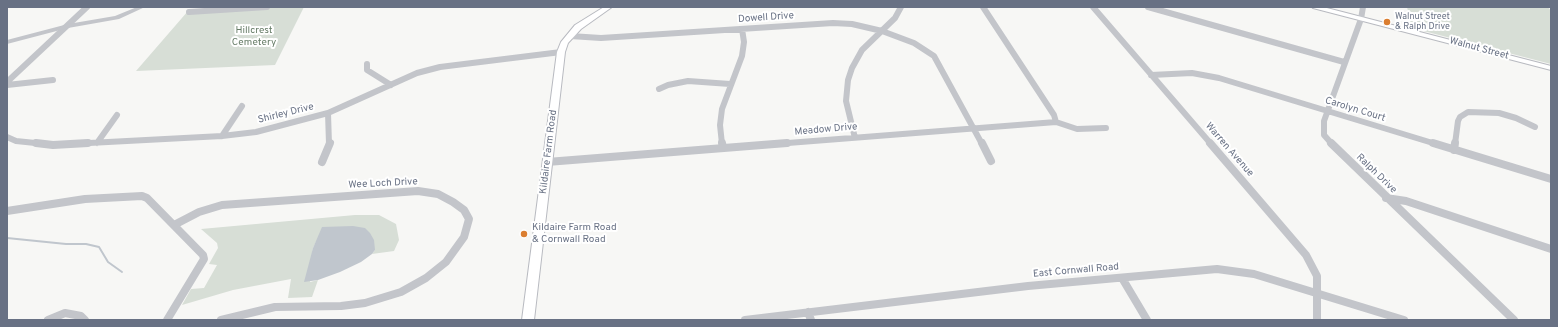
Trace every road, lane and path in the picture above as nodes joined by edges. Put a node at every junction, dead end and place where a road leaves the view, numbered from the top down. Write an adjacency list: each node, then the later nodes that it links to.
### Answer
1 (87, 7): 13 (street)
2 (142, 7): 13 (street)
3 (267, 7): 11 (street)
4 (609, 7): 16 (main road, Kildaire Farm Road)
5 (901, 7): 15 (street)
6 (983, 7): 32 (street)
7 (1093, 7): 22 (street, Warren Avenue)
8 (1148, 7): 19 (street)
9 (1315, 7): 12 (main road, Walnut Street)
10 (1363, 7): 12 (street, Ralph Drive)
11 (189, 12)
12 (1361, 19): 19 (street, Ralph Drive); 21 (main road, Walnut Street)
13 (68, 26): 17 (street); 24 (street)
14 (742, 29): 15 (street, Dowell Drive); 16 (street, Dowell Drive); 26 (street)
15 (882, 31): 35 (street, Dowell Drive); 38 (street)
16 (570, 36): 18 (main road, Kildaire Farm Road)
17 (7, 42)
18 (561, 52): 25 (street, Shirley Drive); 44 (main road, Kildaire Farm Road)
19 (1344, 62): 29 (street, Ralph Drive)
20 (367, 64): 25 (street)
21 (1551, 68)
22 (1151, 75): 29 (street, Carolyn Court); 51 (street, Warren Avenue)
23 (53, 80): 24 (street)
24 (7, 83)
25 (390, 84): 30 (street, Shirley Drive)
26 (730, 84): 27 (street); 40 (street)
27 (659, 89)
28 (242, 106): 36 (street)
29 (1328, 112): 41 (street, Carolyn Court); 46 (street, Ralph Drive)
30 (328, 113): 36 (street, Shirley Drive); 43 (street)
31 (117, 115): 39 (street)
32 (1056, 122): 34 (street, Meadow Drive); 35 (street, Meadow Drive)
33 (1535, 127): 41 (street)
34 (1106, 128)
35 (973, 129): 38 (street, Meadow Drive); 42 (street, Dowell Drive)
36 (222, 136): 39 (street, Shirley Drive)
37 (7, 137): 39 (street, Shirley Drive)
38 (855, 138): 40 (street, Meadow Drive)
39 (97, 144)
40 (723, 148): 44 (street, Meadow Drive)
41 (1454, 150): 45 (street, Carolyn Court)
42 (991, 161)
43 (322, 162)
44 (547, 162): 57 (main road, Kildaire Farm Road)
45 (1551, 179)
46 (1386, 198): 49 (street); 62 (street, Ralph Drive)
47 (7, 211): 48 (street)
48 (174, 225): 55 (street); 56 (street, Wee Loch Drive)
49 (1551, 249)
50 (1122, 278): 51 (street, East Cornwall Road); 52 (street, East Cornwall Road); 59 (street)
51 (1318, 293): 60 (street, Warren Avenue); 61 (street, East Cornwall Road)
52 (809, 316): 58 (street, East Cornwall Road)
53 (48, 320): 54 (street)
54 (85, 320)
55 (168, 320)
56 (221, 320)
57 (528, 320)
58 (745, 320)
59 (1147, 320)
60 (1317, 320)
61 (1404, 320)
62 (1514, 320)

